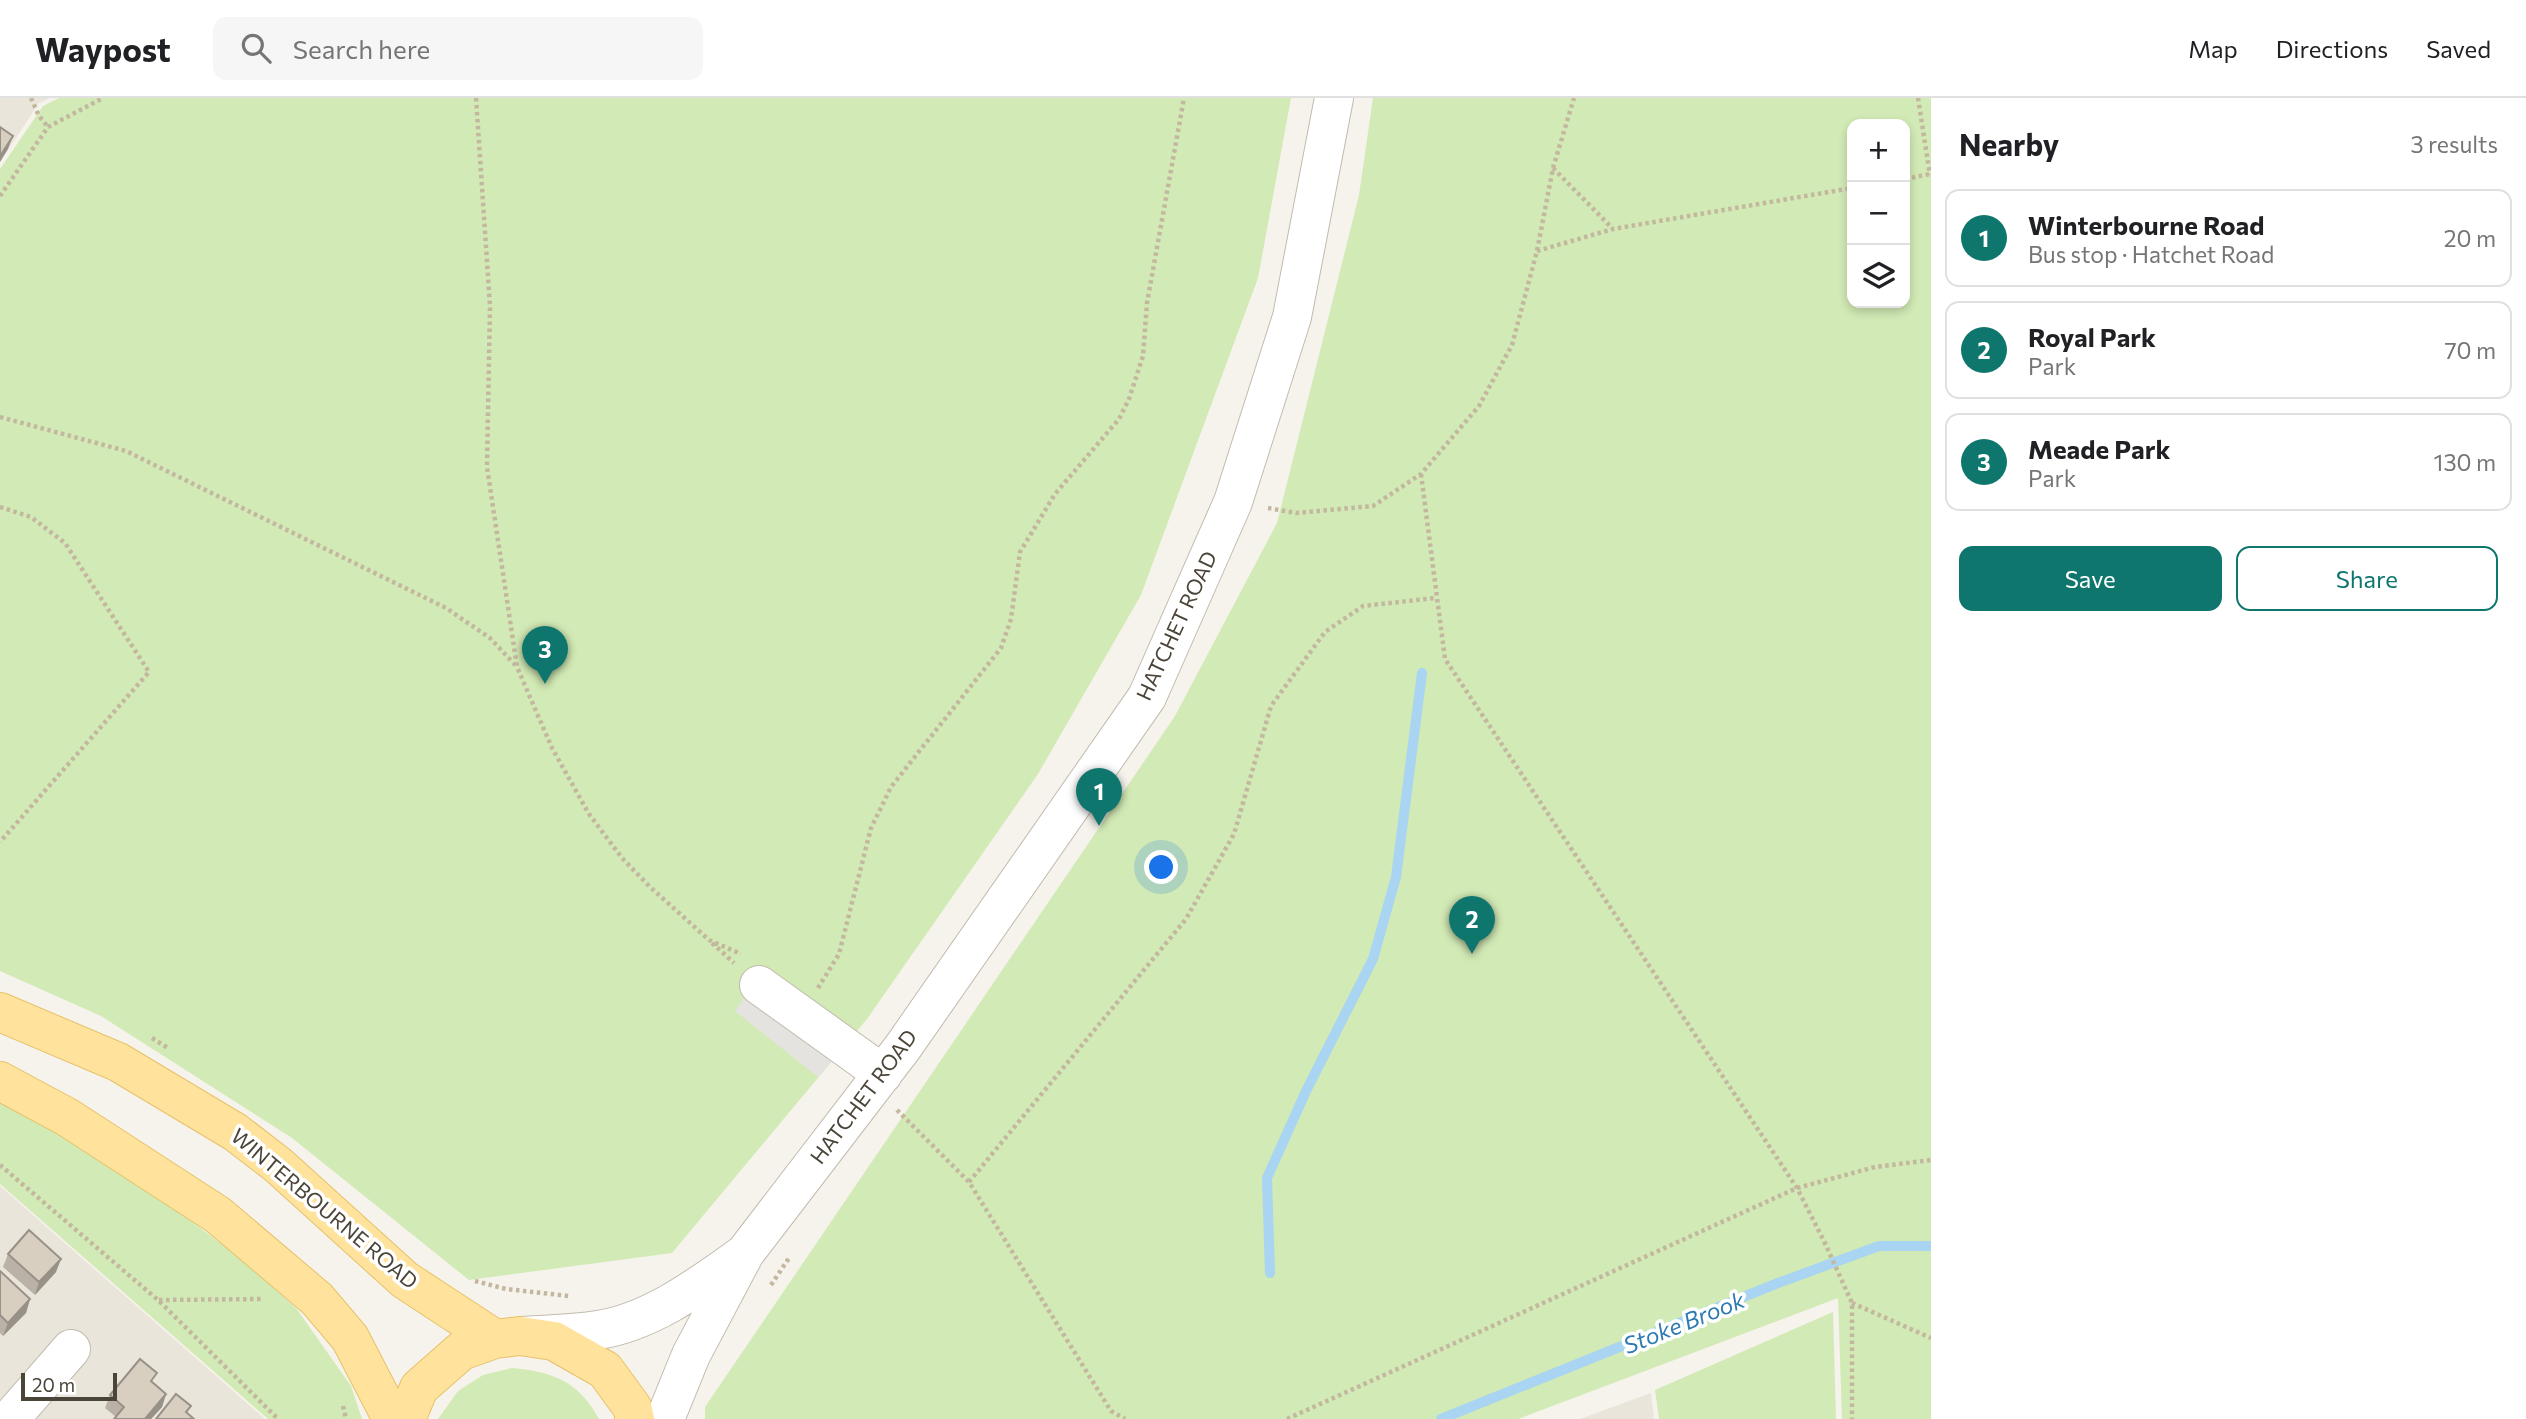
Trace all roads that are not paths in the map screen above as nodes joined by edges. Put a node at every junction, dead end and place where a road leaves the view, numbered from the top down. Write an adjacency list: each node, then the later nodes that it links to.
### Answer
1 (1334, 98): 5 (street, HATCHET ROAD)
2 (751, 970): 5 (street)
3 (0, 1012): 7 (main road, WINTERBOURNE ROAD)
4 (0, 1081): 10 (main road)
5 (887, 1089): 6 (street, HATCHET ROAD)
6 (745, 1253): 7 (street, HATCHET ROAD); 13 (street, HATCHET ROAD)
7 (507, 1337): 11 (main road); 12 (main road)
8 (71, 1349): 9 (street)
9 (10, 1419)
10 (391, 1419)
11 (406, 1419)
12 (635, 1419)
13 (665, 1419)

